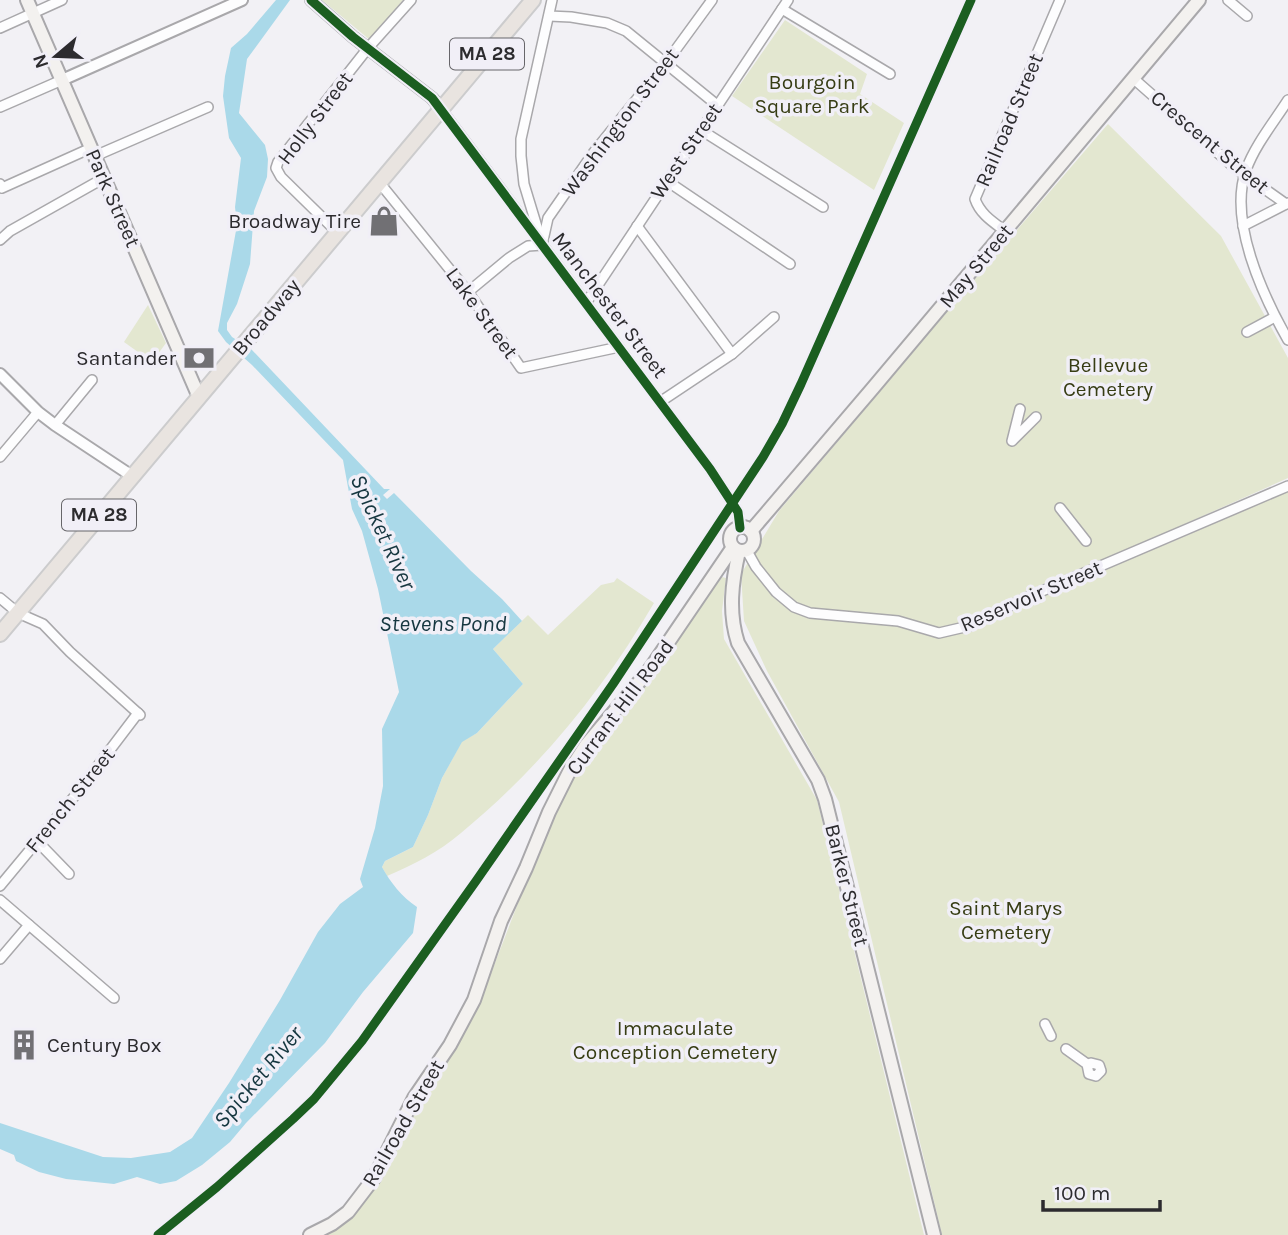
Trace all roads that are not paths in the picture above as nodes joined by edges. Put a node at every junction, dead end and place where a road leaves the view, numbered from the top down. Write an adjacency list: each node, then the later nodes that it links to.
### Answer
1 (27, 0): 13 (main road, Park Street)
2 (62, 0): 13 (street)
3 (311, 0): 17 (street)
4 (411, 0): 17 (street, Holly Street)
5 (533, 0): 26 (main road, Broadway / MA 28)
6 (552, 0): 14 (street)
7 (712, 0): 18 (street, Washington Street)
8 (1060, 0): 38 (street, Railroad Street)
9 (1199, 0): 20 (main road, May Street)
10 (1228, 0): 15 (street)
11 (235, 1): 21 (street)
12 (785, 4): 19 (street); 23 (street, West Street)
13 (33, 13): 16 (street); 21 (main road, Park Street)
14 (549, 16): 18 (street); 41 (street)
15 (1247, 16)
16 (0, 28)
17 (369, 48): 26 (street); 39 (street, Holly Street)
18 (666, 63): 23 (street); 41 (street, Washington Street)
19 (890, 74)
20 (1134, 79): 29 (street, Crescent Street); 38 (main road, May Street)
21 (62, 80): 24 (street); 28 (main road, Park Street)
22 (1288, 100): 29 (street)
23 (718, 105): 27 (street, West Street)
24 (0, 107)
25 (208, 107): 28 (street)
26 (440, 109): 32 (main road, Broadway / MA 28); 41 (street, Manchester Street)
27 (701, 130): 31 (street, West Street); 35 (street)
28 (93, 152): 30 (main road, Park Street); 33 (street)
29 (1245, 175): 34 (street, Crescent Street); 37 (street)
30 (104, 178): 40 (street); 53 (main road, Park Street)
31 (667, 181): 36 (street, West Street); 42 (street)
32 (379, 182): 39 (main road, Broadway / MA 28); 43 (street, Lake Street)
33 (0, 184)
34 (1287, 203): 37 (street, Crescent Street)
35 (823, 207)
36 (637, 226): 44 (street, West Street); 50 (street)
37 (1243, 226): 46 (street)
38 (1005, 231): 63 (main road, May Street)
39 (337, 232): 53 (main road, Broadway / MA 28)
40 (0, 240)
41 (542, 245): 43 (street); 44 (street, Manchester Street)
42 (790, 264)
43 (468, 292): 49 (street, Lake Street)
44 (586, 303): 49 (street, Manchester Street)
45 (774, 317): 50 (street)
46 (1275, 317): 47 (street); 48 (street)
47 (1247, 332)
48 (1288, 341)
49 (619, 347): 54 (street, Manchester Street)
50 (732, 354): 54 (street)
51 (0, 373): 56 (street)
52 (92, 380): 58 (street)
53 (199, 397): 60 (main road, Broadway / MA 28)
54 (660, 402): 63 (street, Manchester Street)
55 (1020, 409): 57 (street)
56 (38, 412): 58 (street); 59 (street)
57 (1036, 417)
58 (55, 425): 60 (street)
59 (0, 457)
60 (132, 476): 67 (main road, Broadway / MA 28)
61 (1288, 486): 65 (street, Reservoir Street)
62 (1060, 508): 64 (street)
63 (745, 529): 65 (main road); 65 (main road)
64 (1086, 541)
65 (740, 550): 74 (main road, Currant Hill Road); 82 (main road, Barker Street)
66 (0, 598): 67 (street)
67 (18, 613): 68 (main road, Broadway / MA 28); 69 (street, French Street)
68 (0, 635)
69 (37, 841): 70 (street); 71 (street, French Street)
70 (69, 874)
71 (0, 886)
72 (0, 900): 73 (street)
73 (29, 925): 75 (street); 76 (street)
74 (490, 953): 81 (main road, Railroad Street)
75 (0, 959)
76 (114, 998)
77 (1045, 1024): 78 (street)
78 (1051, 1036)
79 (1066, 1049): 80 (street)
80 (1087, 1064)
81 (310, 1235)
82 (934, 1235)

